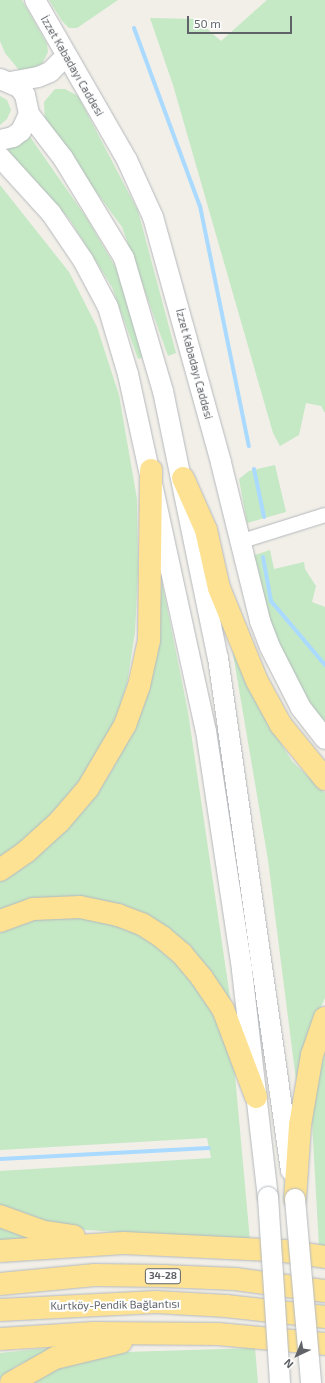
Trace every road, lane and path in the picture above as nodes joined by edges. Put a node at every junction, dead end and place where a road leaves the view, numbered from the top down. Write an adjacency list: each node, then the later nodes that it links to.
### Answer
1 (35, 0): 2 (main road, İzzet Kabadayı Caddesi)
2 (66, 56): 3 (main road); 4 (main road); 10 (main road, İzzet Kabadayı Caddesi)
3 (4, 77): 4 (main road)
4 (29, 110): 5 (main road); 8 (main road)
5 (0, 140)
6 (0, 157): 7 (main road)
7 (151, 470): 13 (highway); 16 (main road)
8 (182, 478): 12 (highway); 17 (main road)
9 (325, 515): 10 (street)
10 (239, 542): 11 (main road, İzzet Kabadayı Caddesi)
11 (325, 739)
12 (325, 779)
13 (0, 870)
14 (0, 921): 16 (highway)
15 (325, 1018): 17 (highway)
16 (256, 1097): 30 (main road, bridge)
17 (295, 1199): 31 (main road, bridge)
18 (0, 1216): 19 (highway)
19 (124, 1243): 20 (highway); 21 (highway)
20 (0, 1251)
21 (325, 1257)
22 (0, 1284): 23 (highway, 34-28)
23 (325, 1291)
24 (0, 1310): 25 (highway, Kurtköy-Pendik Bağlantısı)
25 (325, 1317)
26 (218, 1334): 27 (highway); 28 (highway); 29 (highway)
27 (0, 1339)
28 (325, 1344)
29 (11, 1383)
30 (280, 1383)
31 (311, 1383)

